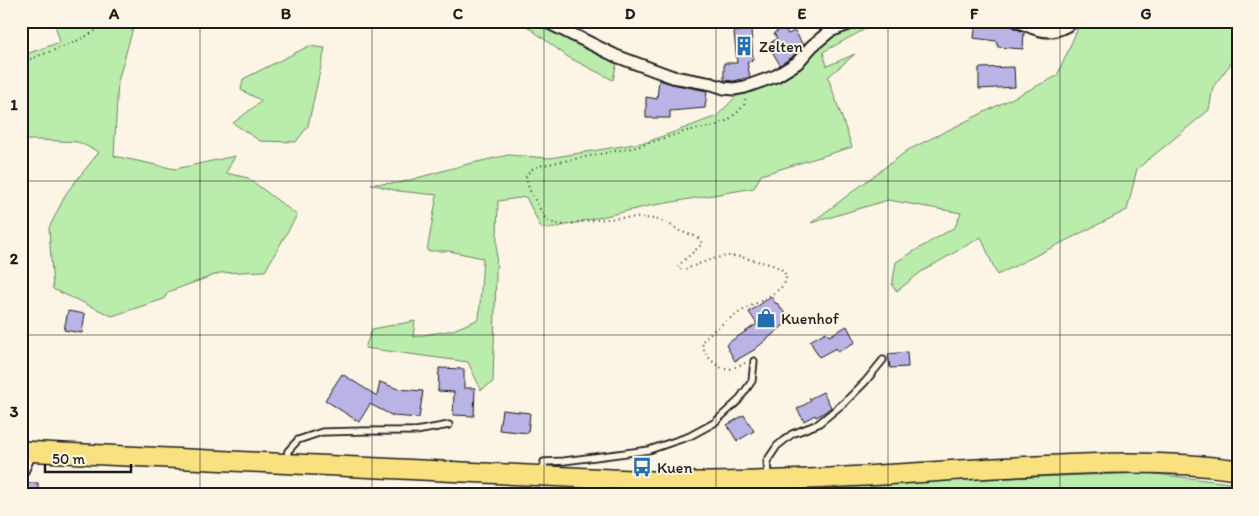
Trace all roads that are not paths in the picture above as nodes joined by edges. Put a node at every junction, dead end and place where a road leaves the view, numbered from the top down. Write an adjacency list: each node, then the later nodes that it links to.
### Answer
1 (545, 21): 2 (street)
2 (857, 21)
3 (1017, 21): 4 (street)
4 (1075, 21)
5 (883, 360): 13 (lane)
6 (754, 361): 12 (lane)
7 (449, 425): 9 (lane)
8 (28, 451): 9 (main road); 11 (lane)
9 (286, 464): 12 (main road)
10 (1238, 470): 13 (main road)
11 (21, 474)
12 (544, 476): 13 (main road)
13 (768, 480)

